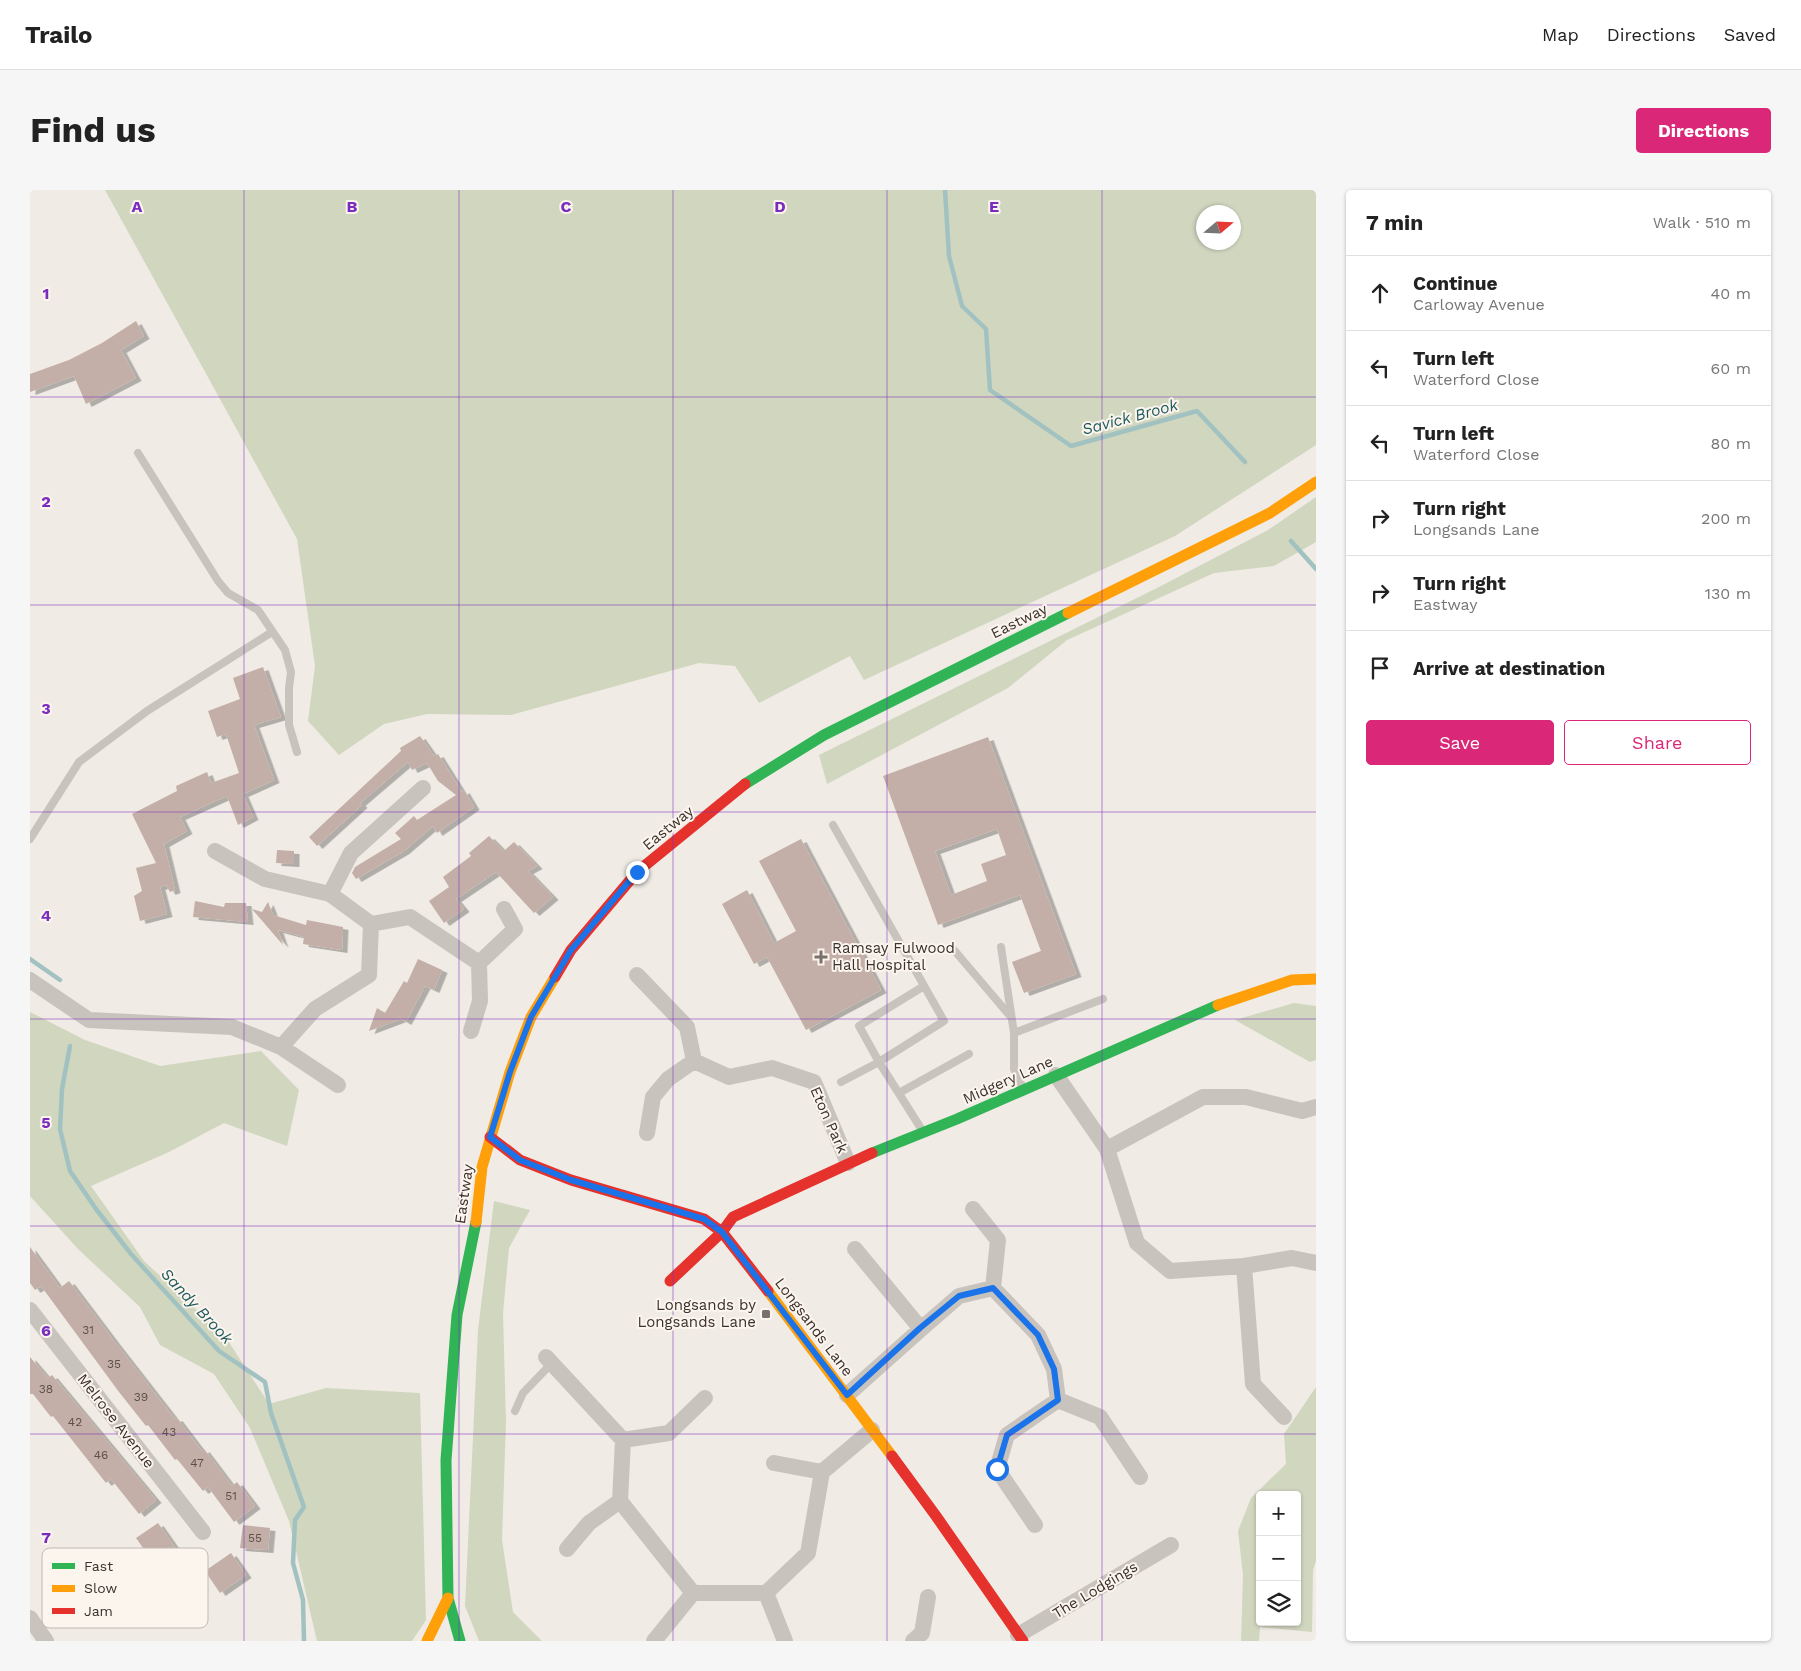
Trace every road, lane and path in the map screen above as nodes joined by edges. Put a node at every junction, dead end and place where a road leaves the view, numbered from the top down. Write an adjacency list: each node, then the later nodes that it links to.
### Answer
1 (138, 453): 3 (lane)
2 (1316, 482): 35 (main road, Eastway)
3 (272, 632): 4 (lane); 7 (lane)
4 (297, 752)
5 (423, 788): 9 (street)
6 (833, 825): 18 (lane)
7 (30, 839)
8 (215, 851): 9 (street)
9 (330, 894): 11 (street)
10 (504, 909): 14 (street)
11 (371, 924): 14 (street); 23 (street)
12 (1001, 947): 20 (lane)
13 (954, 950): 20 (lane)
14 (479, 962): 21 (street)
15 (638, 975): 25 (street)
16 (1316, 979): 27 (main road, Midgery Lane)
17 (30, 980): 23 (street)
18 (924, 986): 26 (lane); 26 (lane)
19 (1103, 999): 22 (lane)
20 (1011, 1017): 22 (lane)
21 (471, 1031)
22 (1014, 1033): 30 (lane)
23 (281, 1047): 29 (street)
24 (969, 1054): 31 (lane)
25 (694, 1062): 33 (street); 38 (street, Eton Park)
26 (879, 1062): 28 (lane); 31 (lane)
27 (1056, 1076): 30 (main road, Midgery Lane); 36 (street)
28 (841, 1082)
29 (338, 1084)
30 (1024, 1090): 34 (main road, Midgery Lane)
31 (899, 1093): 34 (lane)
32 (1316, 1106): 36 (street)
33 (647, 1133)
34 (924, 1133): 38 (main road, Midgery Lane)
35 (490, 1137): 37 (main road, Longsands Lane); 39 (main road, Eastway)
36 (1107, 1149): 44 (street)
37 (520, 1160): 39 (main road); 41 (main road, Longsands Lane)
38 (848, 1164): 41 (main road, Midgery Lane)
39 (482, 1167): 68 (main road, Eastway)
40 (973, 1210): 46 (street)
41 (722, 1232): 45 (main road, Midgery Lane); 50 (main road, Longsands Lane)
42 (855, 1248): 48 (street)
43 (1316, 1264): 44 (street)
44 (1244, 1266): 54 (street)
45 (670, 1281)
46 (993, 1288): 48 (street); 52 (street)
47 (30, 1310): 62 (street, Melrose Avenue)
48 (920, 1328): 50 (street)
49 (549, 1360): 53 (lane); 56 (street)
50 (847, 1395): 55 (main road, Longsands Lane)
51 (705, 1398): 56 (street)
52 (1058, 1400): 59 (street); 61 (street)
53 (515, 1411)
54 (1284, 1417)
55 (872, 1430): 58 (street); 70 (main road, Longsands Lane)
56 (623, 1440): 60 (street)
57 (774, 1463): 58 (street)
58 (822, 1472): 66 (street)
59 (1140, 1477)
60 (620, 1501): 64 (street); 65 (street)
61 (1035, 1525)
62 (203, 1532)
63 (1171, 1545): 70 (street, The Lodgings)
64 (567, 1548)
65 (693, 1593): 66 (street); 74 (street)
66 (766, 1593): 75 (street)
67 (928, 1597): 76 (street)
68 (448, 1598): 72 (main road, Eastway); 73 (main road, Eastway)
69 (30, 1618): 71 (street)
70 (1021, 1638)
71 (46, 1641)
72 (427, 1641)
73 (460, 1641)
74 (654, 1641)
75 (785, 1641)
76 (913, 1641)

